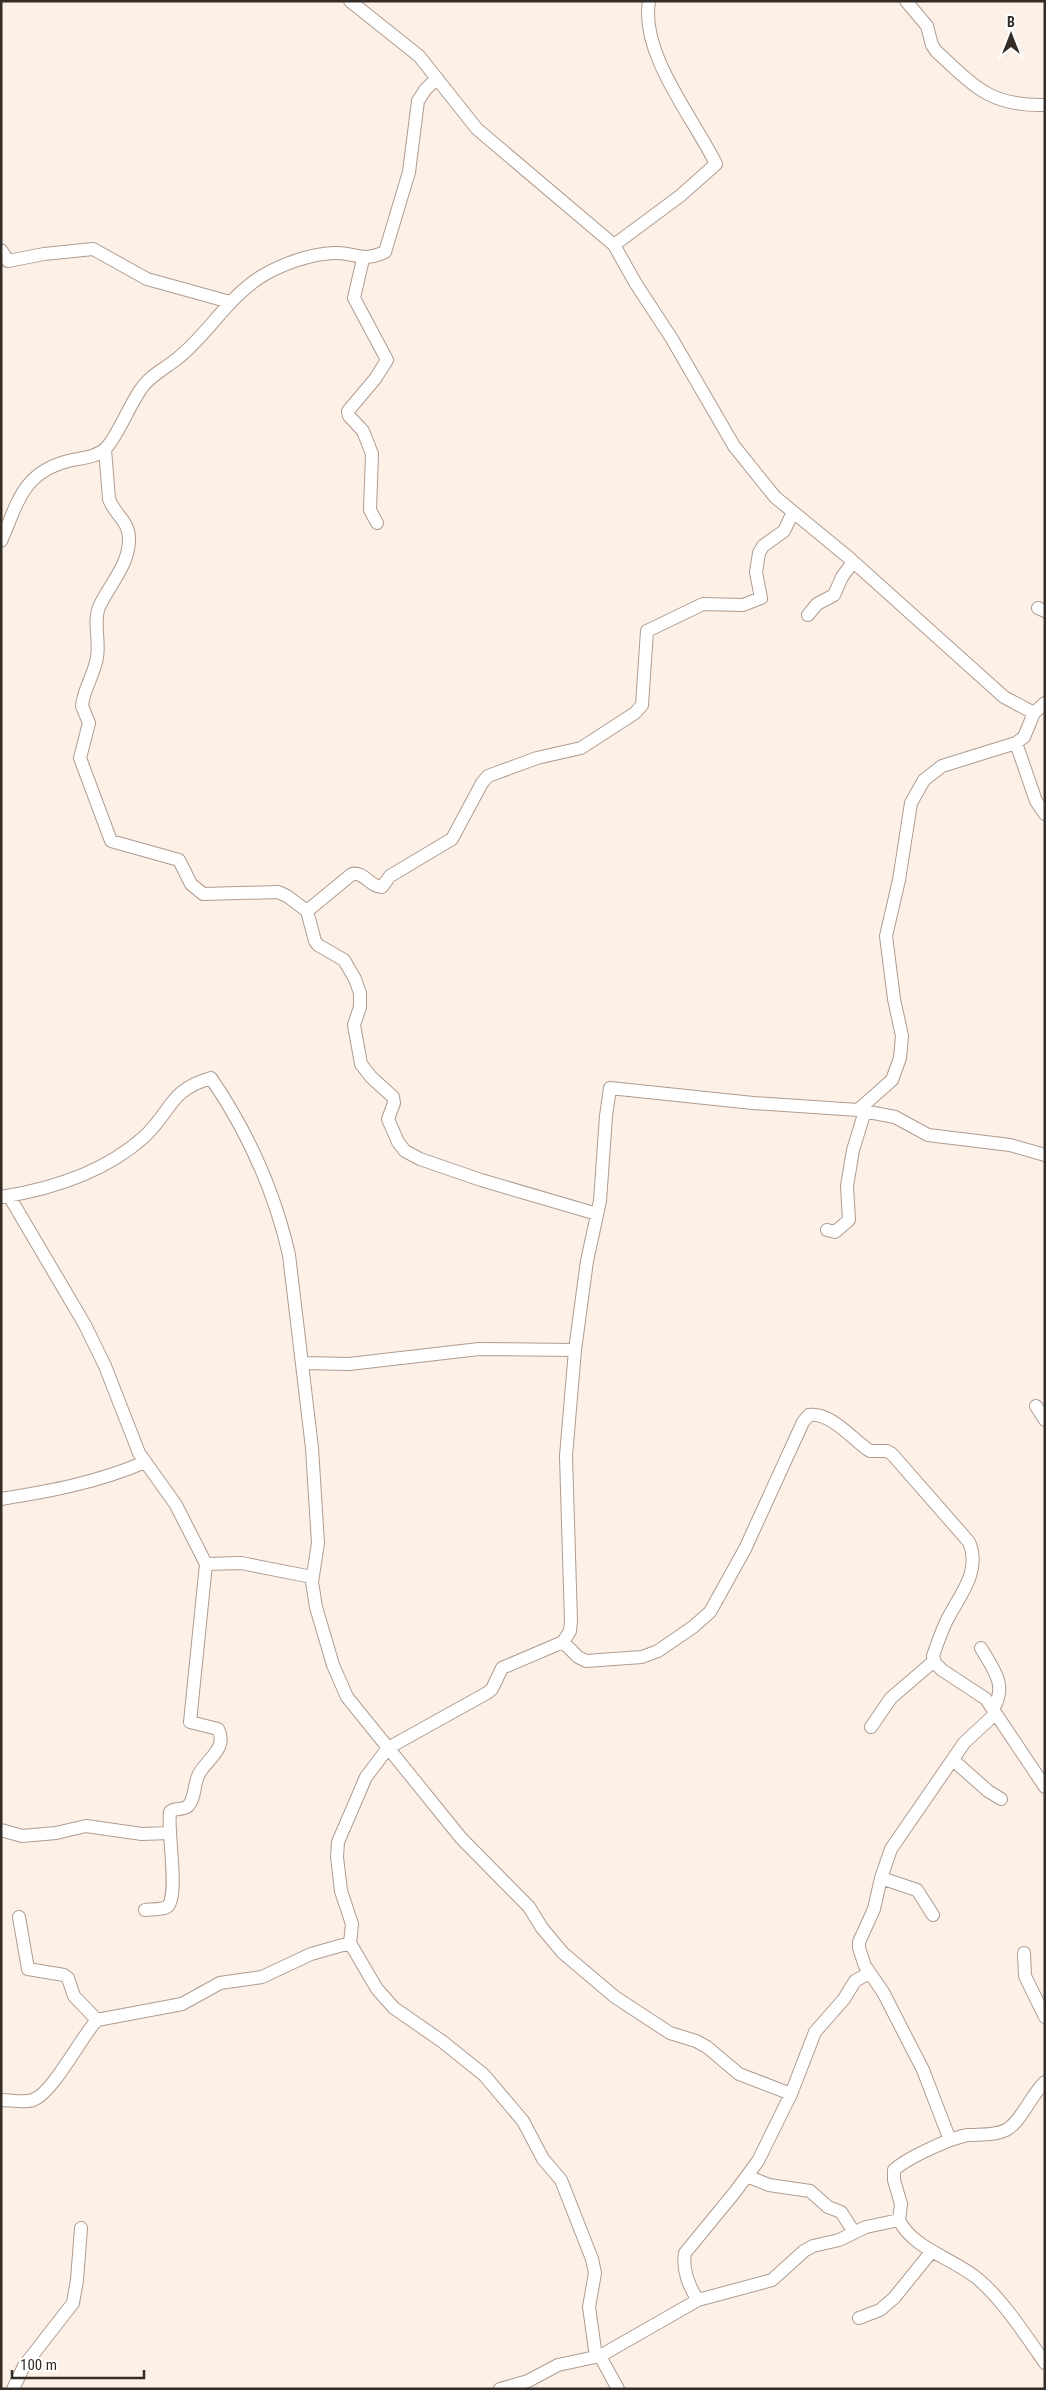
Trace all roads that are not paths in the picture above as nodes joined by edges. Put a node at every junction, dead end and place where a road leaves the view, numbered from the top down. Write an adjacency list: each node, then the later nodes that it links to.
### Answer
1 (350, 1): 4 (street)
2 (649, 1): 6 (street)
3 (906, 1): 5 (street)
4 (437, 78): 6 (street); 8 (street)
5 (1044, 105)
6 (614, 245): 11 (street)
7 (4, 258): 9 (street)
8 (363, 259): 9 (street); 12 (street)
9 (230, 302): 10 (street)
10 (106, 449): 13 (street); 20 (street)
11 (793, 512): 14 (street); 20 (street)
12 (376, 523)
13 (1, 541)
14 (853, 562): 15 (street); 17 (street)
15 (808, 615)
16 (1045, 702): 17 (street)
17 (1034, 713): 18 (street)
18 (1016, 743): 19 (street); 21 (street)
19 (1045, 814)
20 (307, 911): 24 (street)
21 (862, 1110): 22 (street); 24 (street); 25 (street)
22 (1045, 1155)
23 (5, 1197): 27 (street); 30 (street)
24 (597, 1214): 26 (street)
25 (827, 1230)
26 (574, 1350): 27 (street); 34 (street)
27 (303, 1364): 33 (street)
28 (1036, 1406): 29 (street)
29 (1045, 1420)
30 (145, 1462): 31 (street); 32 (street)
31 (1, 1499)
32 (206, 1564): 33 (street); 44 (street)
33 (312, 1577): 39 (street)
34 (563, 1642): 36 (street); 39 (street)
35 (981, 1648): 37 (street)
36 (934, 1661): 37 (street); 38 (street)
37 (994, 1711): 40 (street); 41 (street)
38 (870, 1727)
39 (388, 1748): 49 (street); 55 (street)
40 (953, 1760): 42 (street); 45 (street)
41 (1045, 1786)
42 (1001, 1799)
43 (1, 1830): 44 (street)
44 (170, 1833): 46 (street)
45 (881, 1878): 47 (street); 51 (street)
46 (145, 1910)
47 (933, 1915)
48 (19, 1917): 53 (street)
49 (350, 1943): 53 (street); 65 (street)
50 (1024, 1953): 52 (street)
51 (869, 1973): 55 (street); 57 (street)
52 (1045, 2017)
53 (97, 2020): 56 (street)
54 (1045, 2082): 57 (street)
55 (791, 2094): 58 (street)
56 (1, 2100)
57 (950, 2140): 59 (street)
58 (747, 2176): 61 (street); 63 (street)
59 (899, 2220): 61 (street); 62 (street)
60 (81, 2228): 67 (street)
61 (854, 2232): 63 (street)
62 (932, 2251): 64 (street); 66 (street)
63 (698, 2300): 65 (street)
64 (859, 2318)
65 (598, 2356): 68 (street); 69 (street)
66 (1045, 2363)
67 (13, 2389)
68 (500, 2389)
69 (618, 2389)

